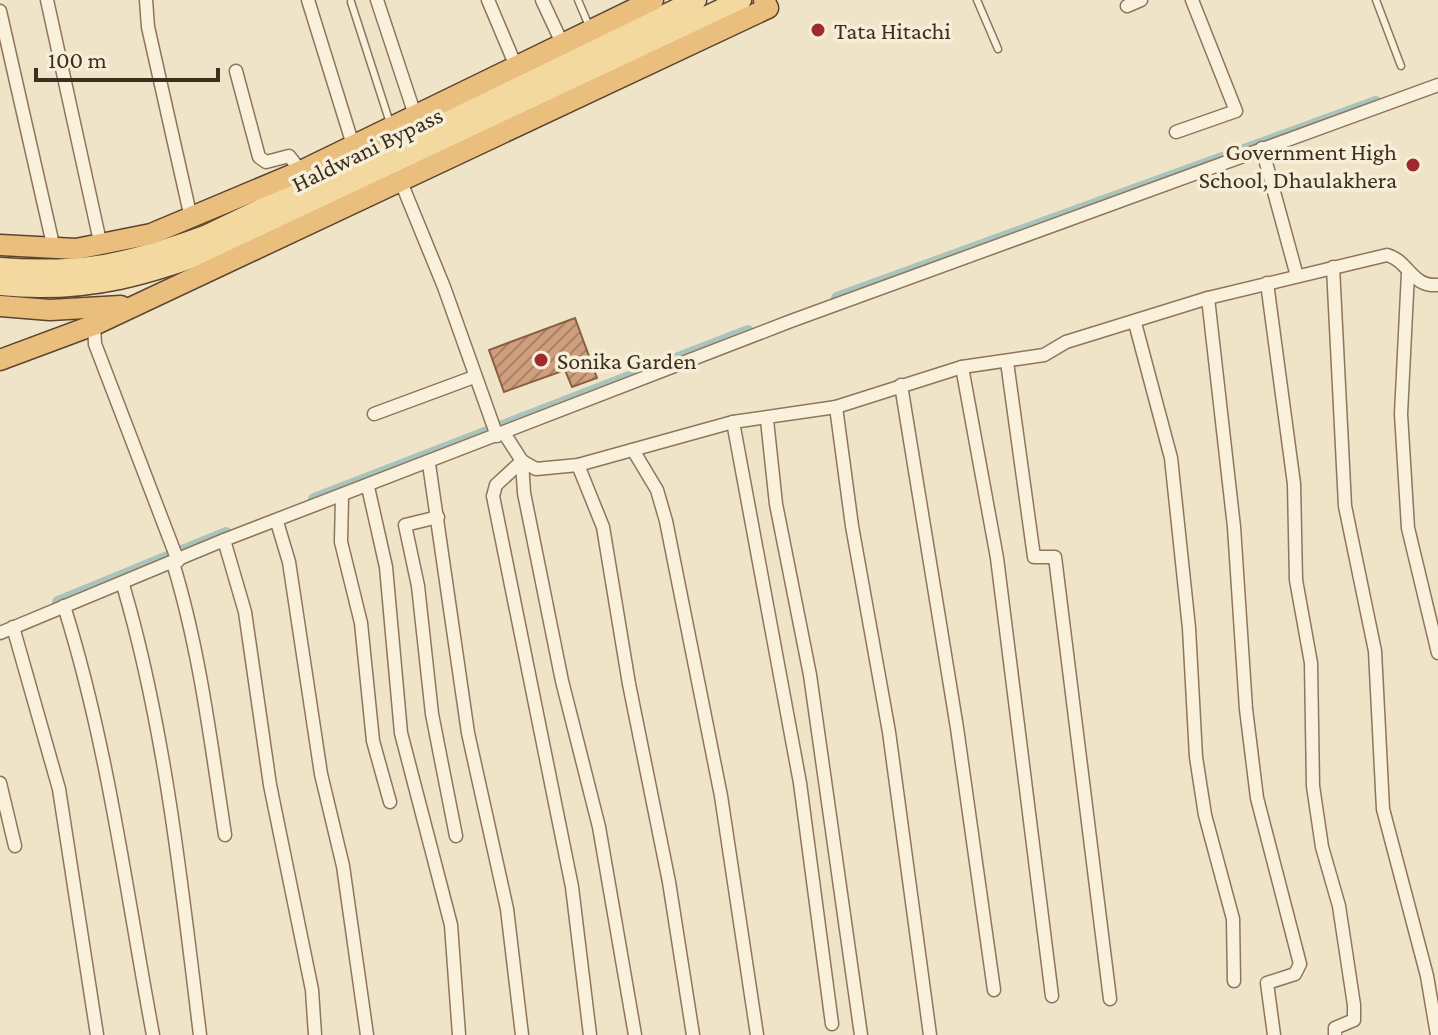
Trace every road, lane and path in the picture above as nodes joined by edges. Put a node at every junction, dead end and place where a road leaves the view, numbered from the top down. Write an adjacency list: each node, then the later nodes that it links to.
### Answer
1 (47, 0): 35 (street)
2 (146, 0): 33 (street)
3 (308, 0): 29 (street)
4 (377, 0): 26 (street)
5 (488, 0): 22 (street)
6 (542, 0): 20 (street)
7 (578, 0): 19 (lane)
8 (653, 0): 19 (highway)
9 (696, 0): 38 (main road, Haldwani Bypass)
10 (741, 0): 42 (main road, Haldwani Bypass)
11 (977, 0): 21 (lane)
12 (1141, 0): 17 (street)
13 (1192, 0): 28 (street)
14 (1376, 0): 23 (lane)
15 (351, 2): 27 (lane)
16 (766, 4): 32 (highway)
17 (1127, 6)
18 (0, 11): 36 (street)
19 (591, 30): 20 (highway)
20 (562, 43): 22 (highway)
21 (998, 49)
22 (515, 64): 26 (highway)
23 (1401, 66)
24 (236, 71): 31 (street)
25 (1438, 85): 30 (street)
26 (415, 115): 27 (highway)
27 (391, 127): 29 (highway)
28 (1176, 132)
29 (353, 145): 31 (highway)
30 (1262, 148): 40 (street); 60 (street)
31 (301, 171): 33 (highway)
32 (401, 182): 45 (highway); 54 (street)
33 (191, 218): 35 (highway)
34 (0, 245): 36 (highway)
35 (101, 246): 36 (highway)
36 (54, 249)
37 (1333, 267): 39 (street); 40 (street); 101 (street)
38 (0, 268)
39 (1408, 273): 43 (street); 75 (street)
40 (1297, 276): 41 (street)
41 (1267, 283): 44 (street); 100 (street)
42 (0, 285)
43 (1438, 285)
44 (1208, 298): 48 (street); 99 (street)
45 (148, 300): 47 (highway); 49 (highway)
46 (0, 306): 47 (highway)
47 (37, 309): 50 (highway)
48 (1135, 323): 52 (street); 81 (street)
49 (94, 325): 50 (highway); 70 (street)
50 (40, 345): 51 (highway)
51 (0, 360)
52 (1007, 362): 53 (street); 84 (street)
53 (962, 367): 55 (street); 83 (street)
54 (474, 377): 57 (street); 60 (street)
55 (901, 385): 56 (street); 82 (street)
56 (836, 407): 58 (street); 98 (street)
57 (374, 414)
58 (767, 420): 59 (street); 97 (street)
59 (733, 422): 61 (street); 85 (street)
60 (498, 431): 62 (street); 63 (street)
61 (633, 450): 64 (street); 96 (street)
62 (522, 461): 64 (street); 93 (street); 94 (street)
63 (429, 464): 65 (street); 67 (street)
64 (578, 465): 95 (street)
65 (368, 487): 66 (street); 91 (street)
66 (342, 497): 68 (street); 77 (street)
67 (438, 517): 79 (street); 92 (street)
68 (277, 522): 69 (street); 90 (street)
69 (224, 540): 70 (street); 89 (street)
70 (175, 557): 71 (street); 78 (street)
71 (123, 585): 72 (street); 88 (street)
72 (64, 606): 73 (street); 87 (street)
73 (13, 627): 74 (street); 86 (street)
74 (0, 633)
75 (1438, 653)
76 (0, 783): 80 (street)
77 (390, 802)
78 (225, 835)
79 (456, 836)
80 (15, 846)
81 (1234, 981)
82 (994, 990)
83 (1052, 996)
84 (1110, 999)
85 (832, 1024)
86 (97, 1035)
87 (153, 1035)
88 (200, 1035)
89 (315, 1035)
90 (367, 1035)
91 (459, 1035)
92 (522, 1035)
93 (590, 1035)
94 (635, 1035)
95 (693, 1035)
96 (757, 1035)
97 (861, 1035)
98 (930, 1035)
99 (1274, 1035)
100 (1335, 1035)
101 (1437, 1035)

